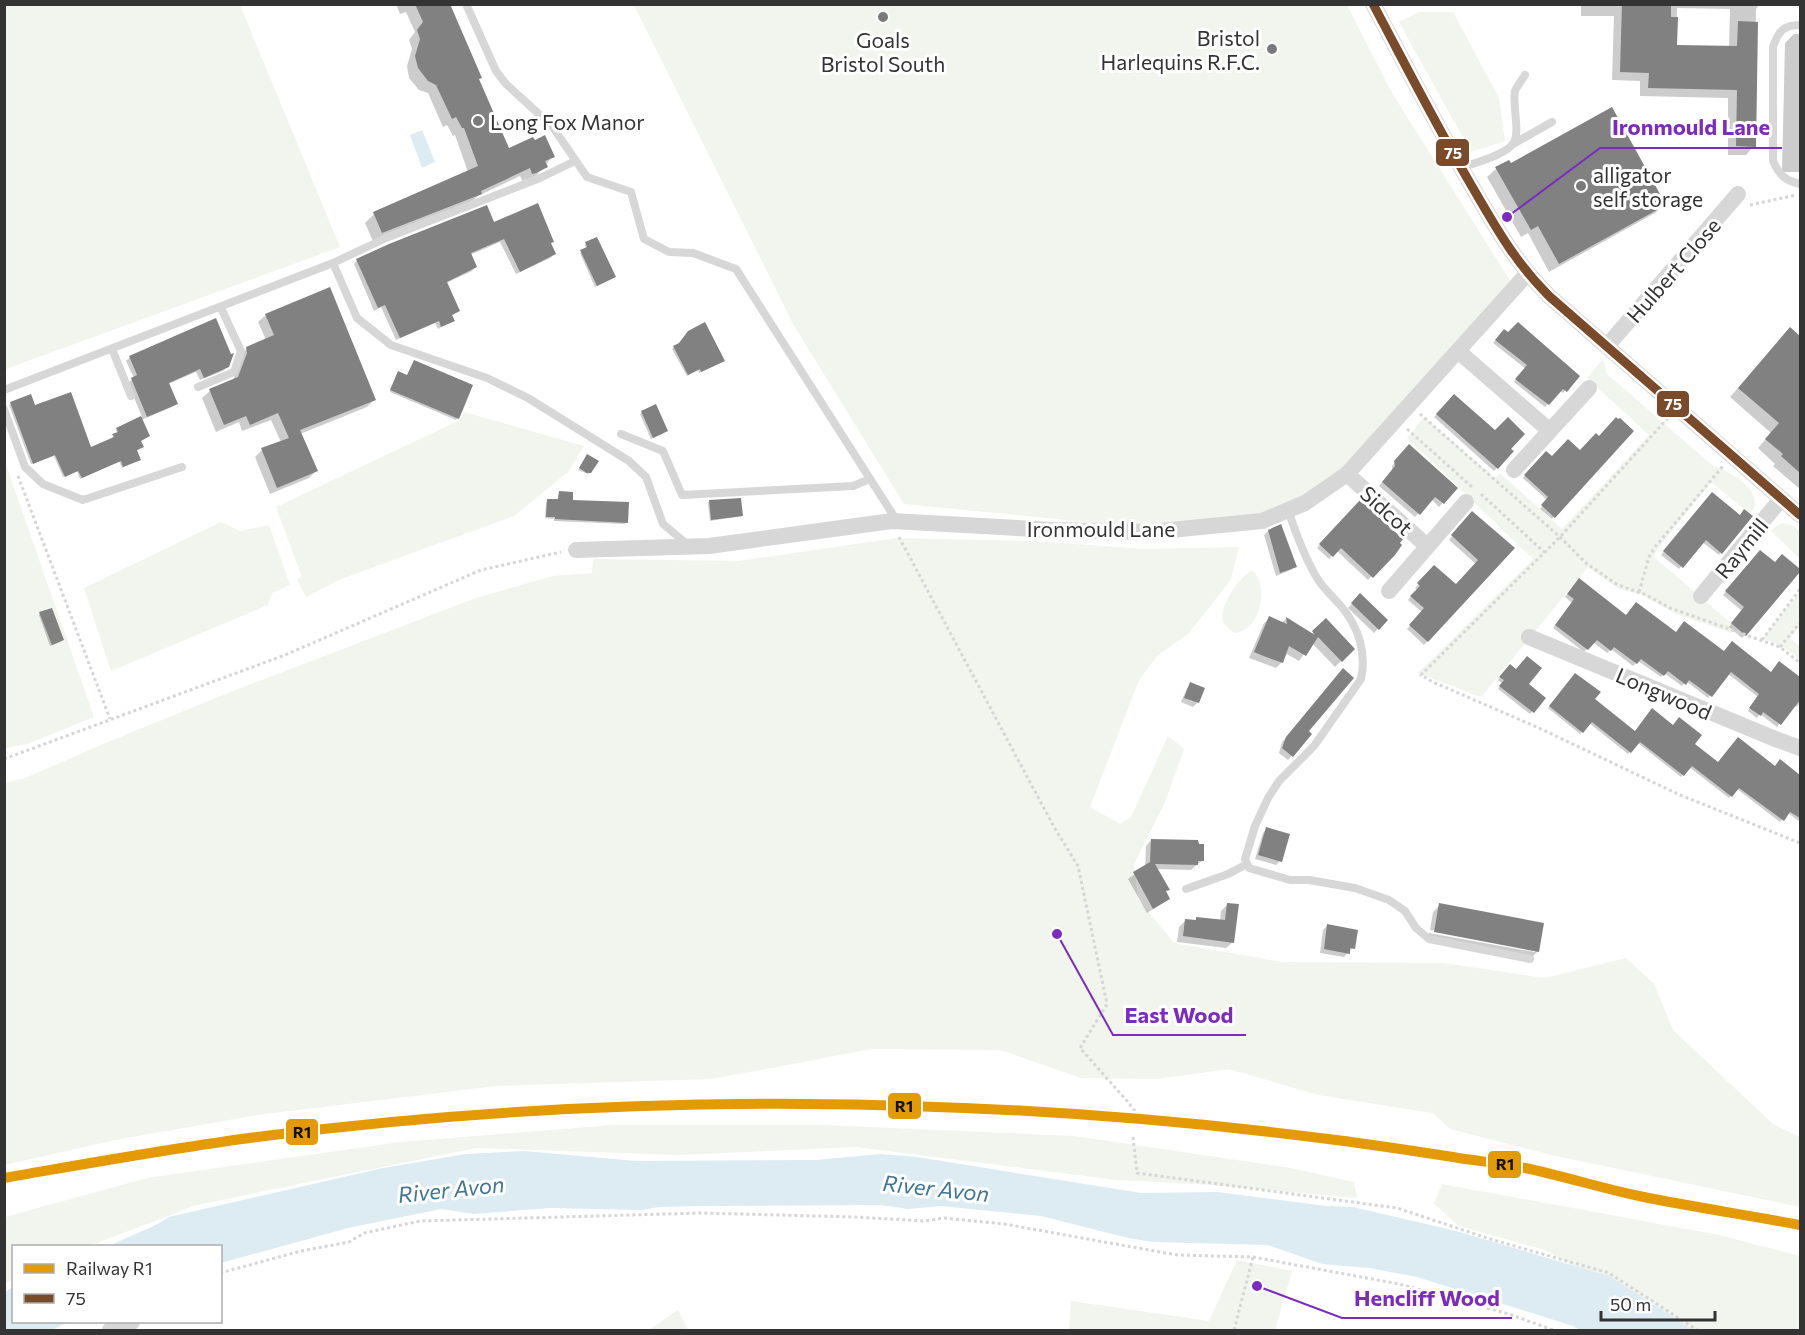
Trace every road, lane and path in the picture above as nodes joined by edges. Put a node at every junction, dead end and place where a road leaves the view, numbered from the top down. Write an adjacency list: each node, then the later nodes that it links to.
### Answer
1 (466, 4): 7 (lane)
2 (1373, 4): 8 (street)
3 (1800, 25): 9 (lane)
4 (1525, 75): 6 (lane)
5 (1551, 122): 6 (lane)
6 (1513, 145): 8 (lane)
7 (575, 161): 13 (lane); 32 (lane)
8 (1461, 168): 14 (street)
9 (1800, 184)
10 (1738, 194): 12 (street, Hulbert Close)
11 (1800, 194): 12 (path)
12 (1728, 208): 16 (street, Hulbert Close)
13 (333, 263): 15 (lane); 39 (lane)
14 (1527, 274): 16 (street); 18 (street, Ironmould Lane)
15 (221, 308): 17 (lane); 19 (lane)
16 (1607, 346): 27 (street)
17 (112, 349): 21 (lane); 22 (lane)
18 (1458, 351): 23 (street, Ironmould Lane); 25 (street)
19 (198, 387)
20 (1588, 388): 25 (street)
21 (4, 390)
22 (131, 396)
23 (1409, 405): 31 (street, Ironmould Lane); 43 (path)
24 (4, 409): 28 (lane)
25 (1549, 430): 29 (street)
26 (621, 434): 32 (lane)
27 (1732, 456): 33 (street); 43 (path)
28 (182, 467)
29 (1514, 470)
30 (17, 474): 50 (path)
31 (1347, 474): 35 (street, Ironmould Lane); 38 (street, Sidcot)
32 (870, 479): 37 (lane)
33 (1781, 499): 36 (street); 44 (street, Raymill)
34 (1466, 502): 38 (street, Sidcot)
35 (1287, 510): 37 (street, Ironmould Lane); 53 (lane)
36 (1800, 515)
37 (895, 521): 39 (street, Ironmould Lane); 56 (path)
38 (1427, 546): 42 (street, Sidcot)
39 (690, 547): 40 (street, Ironmould Lane)
40 (576, 550): 50 (path)
41 (1800, 589): 47 (path)
42 (1389, 591)
43 (1639, 592): 47 (path)
44 (1701, 596)
45 (1800, 623): 48 (path)
46 (1529, 637): 51 (street, Longwood)
47 (1762, 640): 48 (path)
48 (1780, 647): 49 (path)
49 (1800, 663)
50 (110, 719): 52 (path)
51 (1800, 748)
52 (4, 759)
53 (1247, 864): 54 (lane); 55 (lane)
54 (1186, 889)
55 (1530, 959)
56 (1137, 1114)
57 (1133, 1137): 64 (path)
58 (1253, 1257): 59 (path); 62 (path); 63 (path)
59 (222, 1273)
60 (129, 1323): 61 (street)
61 (110, 1330)
62 (1234, 1330)
63 (1553, 1330)
64 (1697, 1330)

